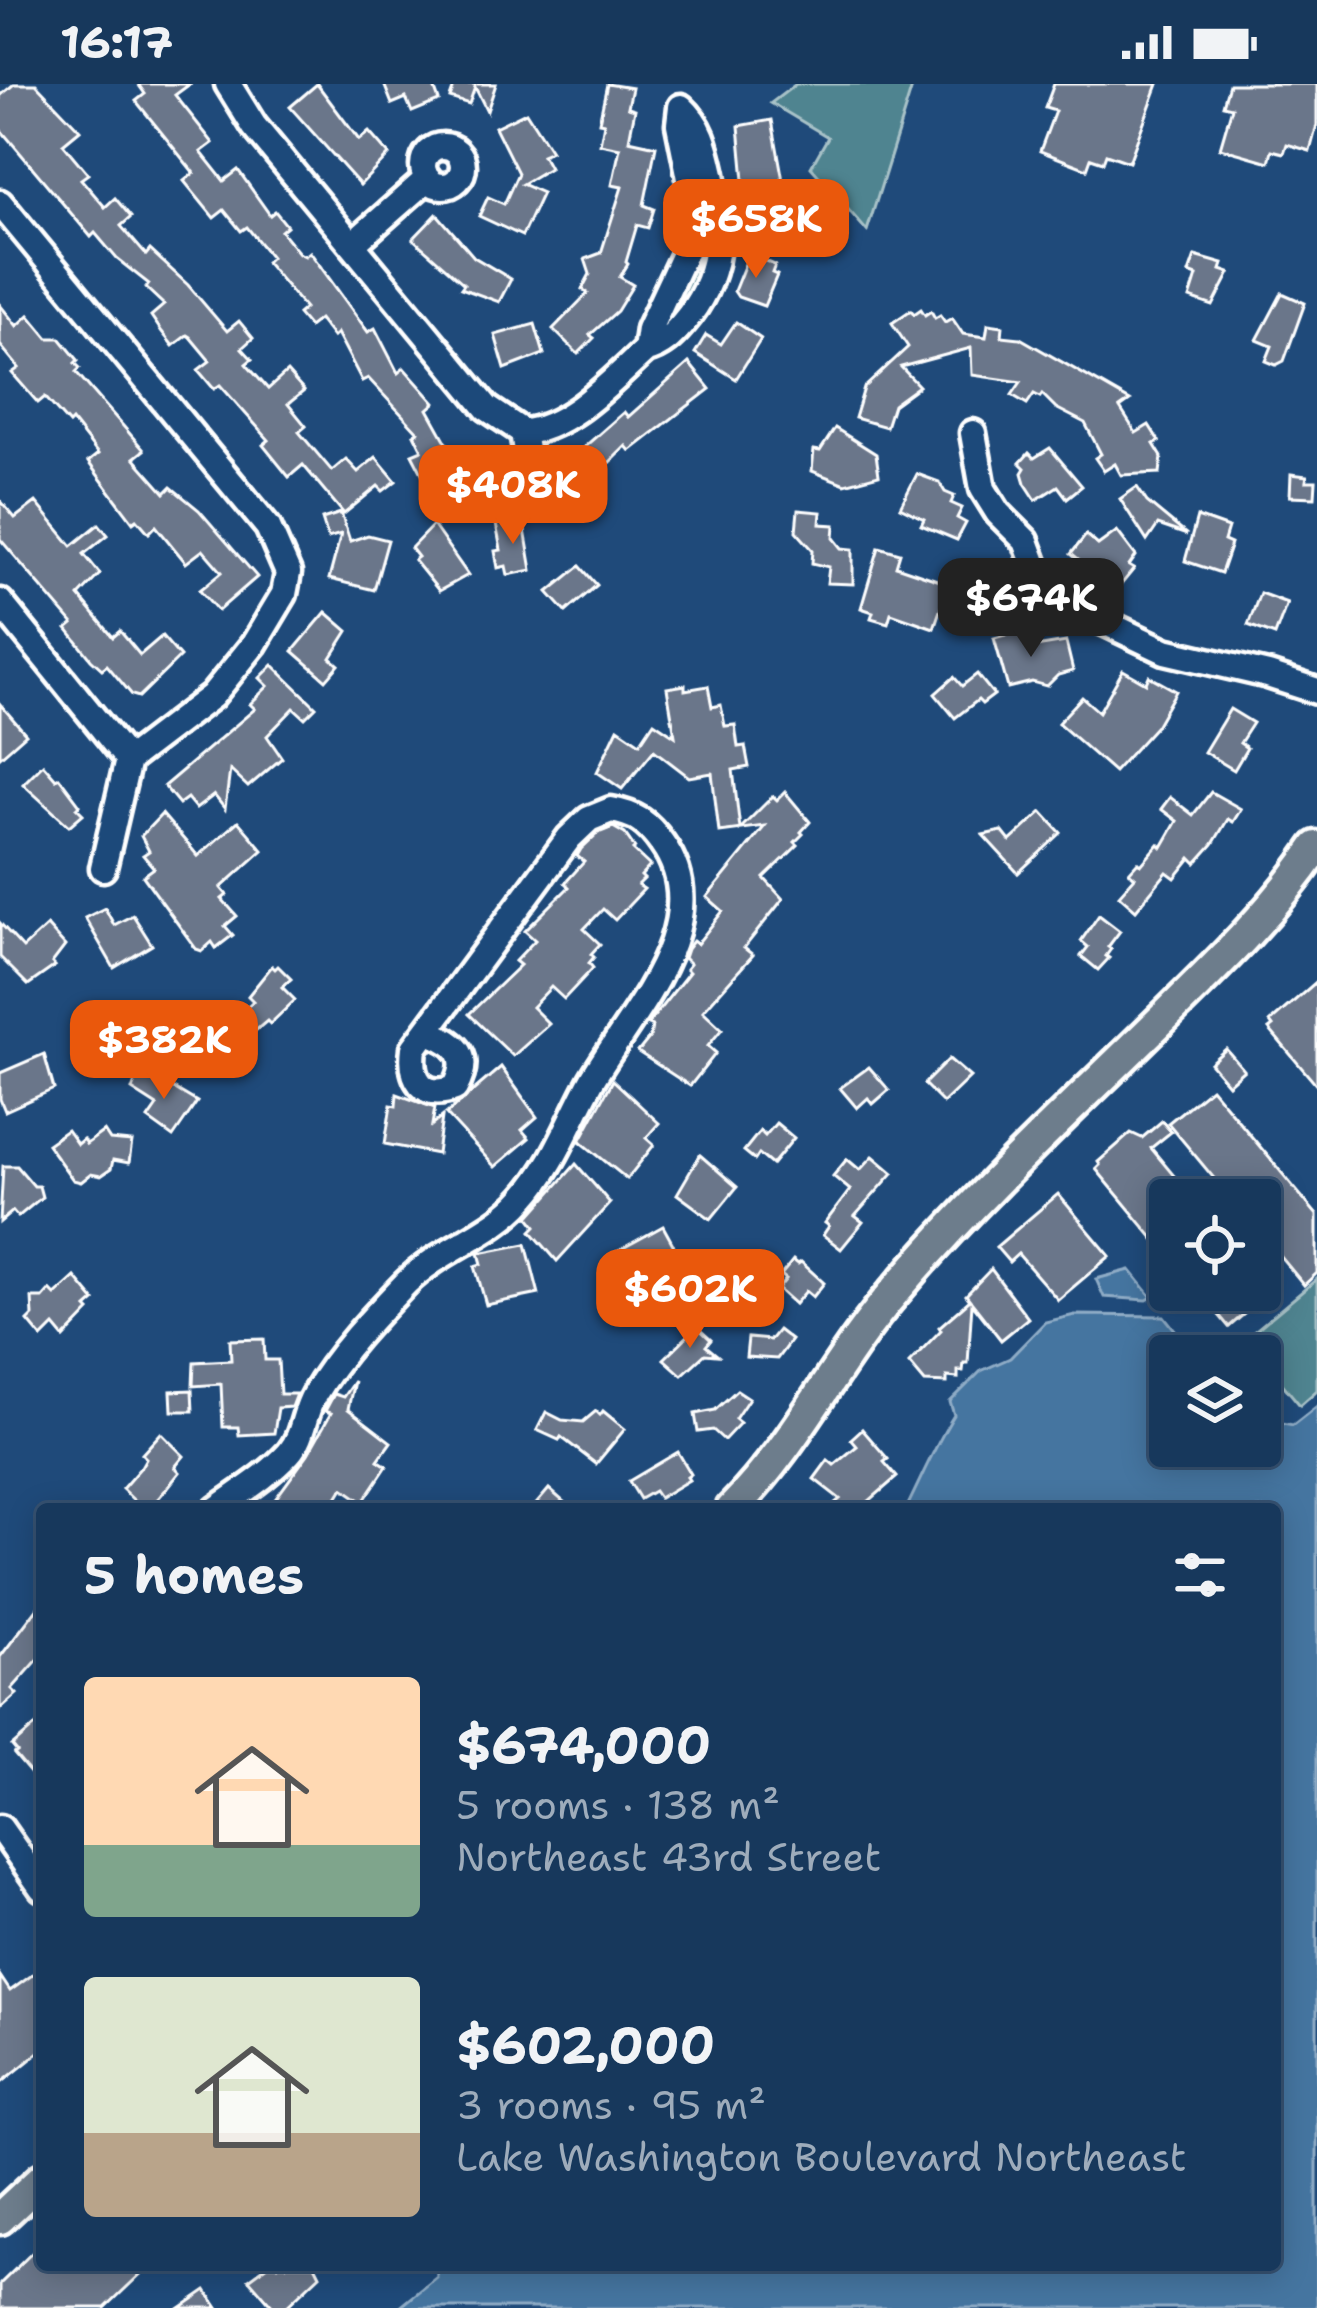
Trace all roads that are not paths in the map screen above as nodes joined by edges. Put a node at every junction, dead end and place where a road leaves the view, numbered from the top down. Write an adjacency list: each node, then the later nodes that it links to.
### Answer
1 (228, 84): 5 (street)
2 (677, 96): 6 (street)
3 (428, 178): 5 (street)
4 (0, 203): 11 (street)
5 (353, 244): 6 (street)
6 (523, 432): 8 (street)
7 (973, 433): 10 (street)
8 (534, 500)
9 (0, 602): 11 (street)
10 (1317, 691)
11 (128, 760): 13 (street)
12 (1317, 847): 16 (main road)
13 (103, 868)
14 (428, 1032): 15 (street)
15 (225, 1503)
16 (737, 1503)
17 (0, 1828): 18 (street)
18 (36, 1877)
19 (36, 2185): 20 (main road)
20 (0, 2218)

